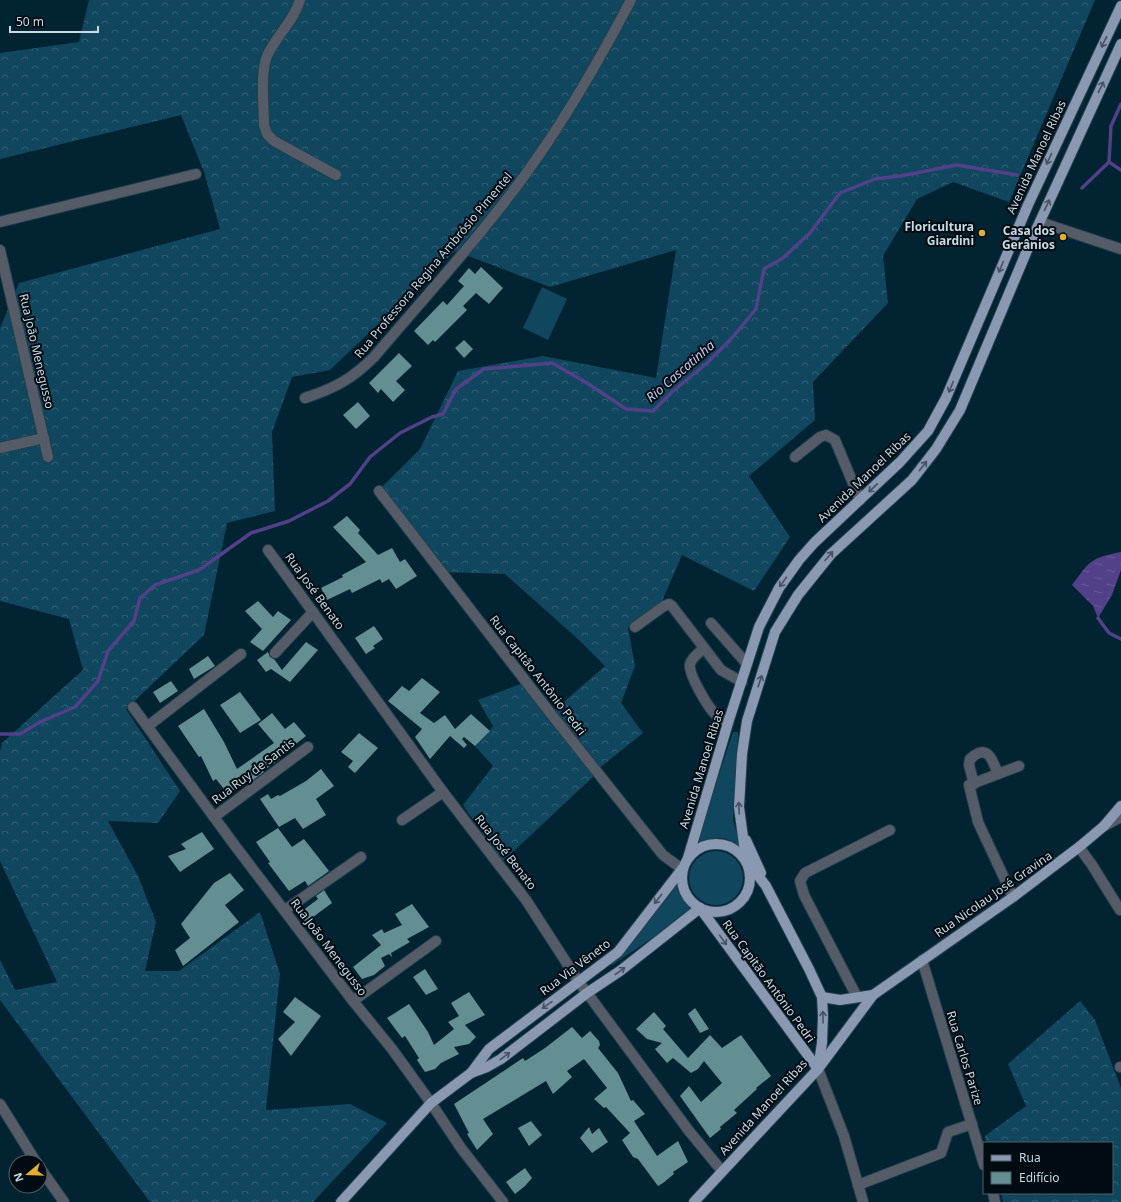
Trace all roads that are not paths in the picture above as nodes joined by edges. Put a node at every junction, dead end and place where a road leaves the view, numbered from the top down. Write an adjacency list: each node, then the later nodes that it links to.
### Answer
1 (300, 0): 6 (street)
2 (631, 0): 14 (street, Rua Professora Regina Ambrósio Pimentel)
3 (1121, 6): 7 (main road, Avenida Manoel Ribas, one-way to 7)
4 (1121, 44): 9 (main road, Avenida Manoel Ribas, one-way to 4)
5 (196, 174): 8 (street)
6 (336, 175)
7 (1028, 205): 9 (main road); 10 (main road, Avenida Manoel Ribas)
8 (0, 222)
9 (1040, 222): 11 (main road, Avenida Manoel Ribas); 12 (street)
10 (1016, 231): 11 (main road); 20 (main road, Avenida Manoel Ribas, one-way to 20)
11 (1031, 241): 43 (main road, Avenida Manoel Ribas, one-way to 11)
12 (1121, 249)
13 (0, 250): 15 (street, Rua João Menegusso)
14 (305, 398)
15 (44, 438): 16 (street); 17 (street, Rua João Menegusso)
16 (0, 448)
17 (48, 457)
18 (795, 457): 20 (street)
19 (378, 491): 49 (street, Rua Capitão Antônio Pedri)
20 (860, 500): 28 (main road, Avenida Manoel Ribas, one-way to 28)
21 (268, 550): 22 (street, Rua José Benato)
22 (313, 612): 26 (street); 37 (street, Rua José Benato)
23 (711, 623): 28 (street)
24 (635, 627): 25 (street)
25 (704, 648): 29 (street); 31 (street)
26 (275, 653)
27 (241, 654): 32 (street)
28 (747, 664): 29 (main road, Avenida Manoel Ribas)
29 (742, 682): 31 (main road, Avenida Manoel Ribas)
30 (133, 707): 32 (street, Rua João Menegusso)
31 (728, 723): 47 (main road, Avenida Manoel Ribas)
32 (148, 726): 39 (street, Rua João Menegusso)
33 (308, 747): 39 (street, Rua Ruy de Santis)
34 (1019, 766): 35 (street)
35 (998, 774): 36 (street); 36 (street)
36 (974, 784): 51 (street)
37 (443, 792): 41 (street); 57 (street, Rua José Benato)
38 (1121, 806): 42 (main road, Rua Nicolau José Gravina)
39 (214, 816): 53 (street, Rua João Menegusso)
40 (1121, 817): 42 (street)
41 (402, 820)
42 (1104, 826): 45 (main road, Rua Nicolau José Gravina)
43 (741, 827): 48 (main road, Avenida Manoel Ribas); 50 (main road, Avenida Manoel Ribas)
44 (890, 830): 61 (street)
45 (1079, 847): 51 (main road, Rua Nicolau José Gravina); 54 (street)
46 (361, 857): 53 (street)
47 (688, 858): 48 (main road); 49 (main road)
48 (746, 860): 50 (main road, Avenida Manoel Ribas); 52 (main road)
49 (682, 869): 52 (main road); 57 (main road, Rua Via Vêneto, one-way to 57)
50 (766, 886): 60 (main road, Avenida Manoel Ribas)
51 (1013, 897): 56 (main road, Rua Nicolau José Gravina)
52 (700, 908): 58 (main road, Rua Via Vêneto, one-way to 52); 63 (main road, Rua Capitão Antônio Pedri, one-way to 63)
53 (285, 910): 62 (street, Rua João Menegusso)
54 (1120, 910)
55 (436, 941): 62 (street)
56 (922, 960): 59 (main road, Rua Nicolau José Gravina); 67 (street, Rua Carlos Parize)
57 (579, 982): 58 (street, Rua José Benato); 64 (main road, Rua Via Vêneto, one-way to 64)
58 (588, 993): 64 (main road, Rua Via Vêneto, one-way to 58); 70 (street, Rua José Benato)
59 (873, 995): 61 (main road, Rua Nicolau José Gravina); 63 (main road, Rua Nicolau José Gravina)
60 (822, 997): 61 (main road, Rua Nicolau José Gravina); 63 (main road, Avenida Manoel Ribas, one-way to 60)
61 (857, 997)
62 (353, 1001): 65 (street, Rua João Menegusso)
63 (818, 1069): 70 (main road, Avenida Manoel Ribas); 72 (street)
64 (470, 1073): 65 (main road, Rua Via Vêneto)
65 (431, 1103): 74 (main road, Rua Via Vêneto); 75 (street, Rua João Menegusso)
66 (0, 1104): 68 (street)
67 (972, 1124): 69 (street, Rua Carlos Parize); 72 (street)
68 (31, 1154)
69 (983, 1162)
70 (722, 1171): 76 (main road, Avenida Manoel Ribas)
71 (48, 1179): 73 (street)
72 (858, 1185): 77 (street)
73 (64, 1202)
74 (341, 1202)
75 (503, 1202)
76 (694, 1202)
77 (863, 1202)

